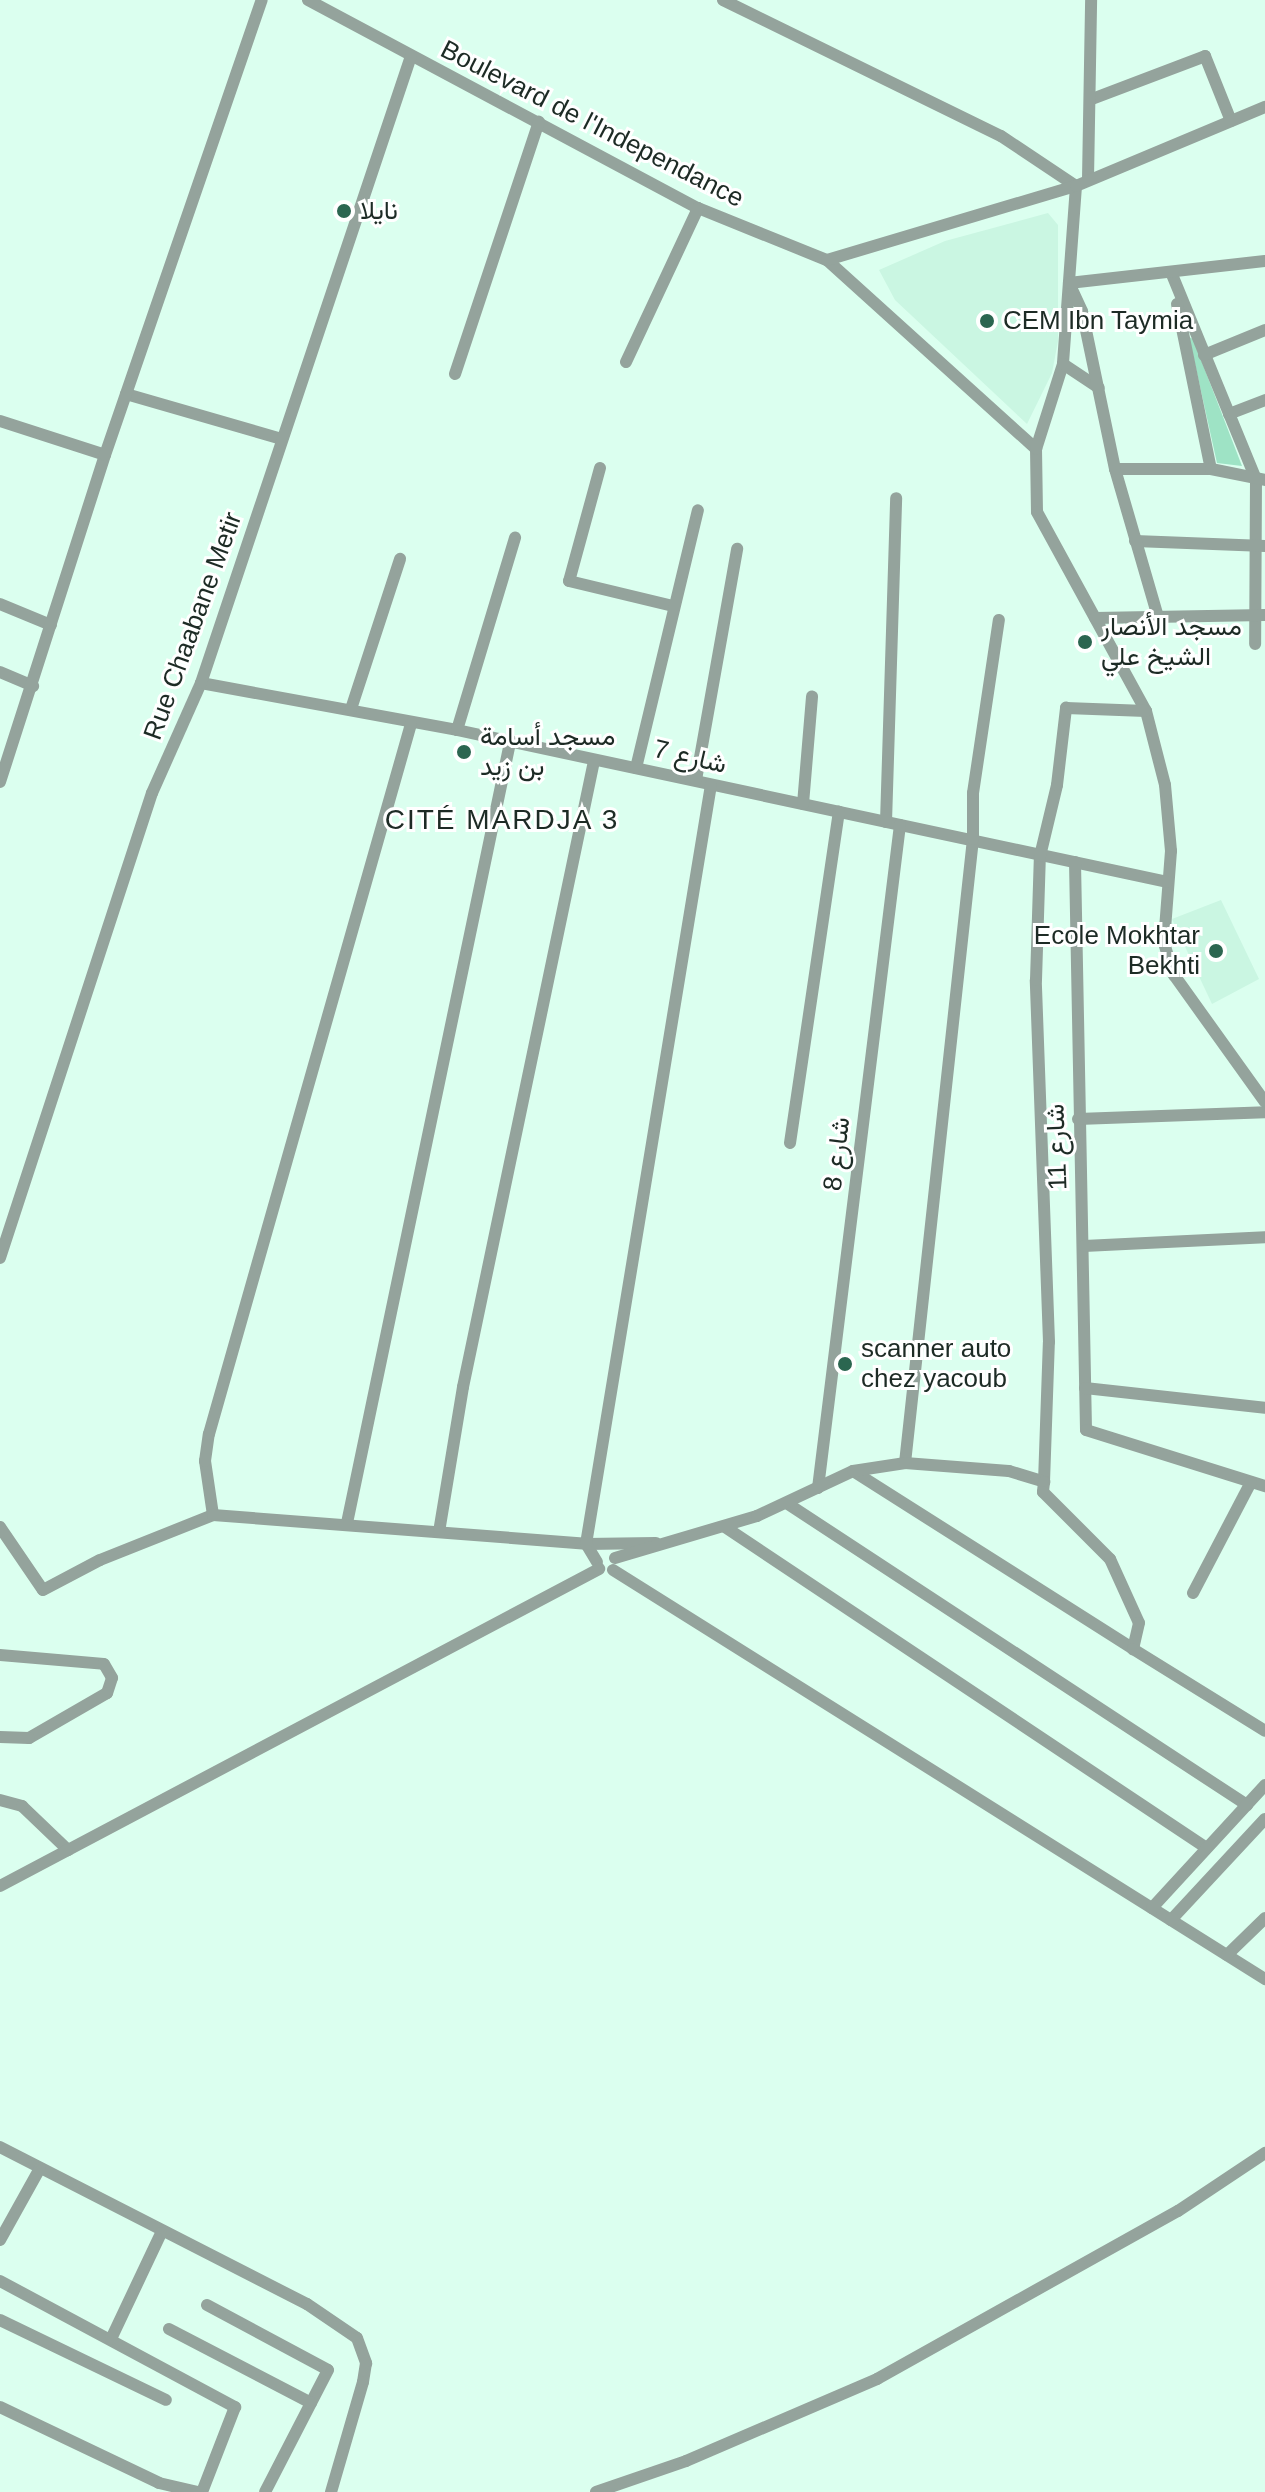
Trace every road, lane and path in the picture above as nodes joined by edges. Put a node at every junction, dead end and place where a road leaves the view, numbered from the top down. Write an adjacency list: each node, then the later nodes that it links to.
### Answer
1 (262, 0): 23 (street)
2 (723, 0): 10 (street)
3 (1091, 0): 6 (street)
4 (314, 1): 5 (street, Boulevard de l'Independance)
5 (411, 56): 9 (street, Boulevard de l'Independance); 27 (street, Rue Chaabane Metir)
6 (1092, 99): 8 (street); 10 (street)
7 (1265, 107): 8 (street)
8 (1231, 121): 10 (street)
9 (539, 122): 11 (street, Boulevard de l'Independance); 21 (street)
10 (1082, 182): 12 (street); 16 (street)
11 (698, 208): 12 (street, Boulevard de l'Independance); 19 (street)
12 (827, 260): 28 (street, Boulevard de l'Independance)
13 (1262, 261): 14 (street); 15 (street)
14 (1171, 272): 16 (street); 18 (street); 32 (street)
15 (1265, 276)
16 (1069, 283): 20 (street); 22 (street)
17 (1265, 330): 18 (street)
18 (1204, 355): 25 (street)
19 (626, 362)
20 (1063, 364): 22 (street); 28 (street)
21 (455, 374)
22 (1099, 388): 31 (street)
23 (126, 394): 27 (street); 29 (street)
24 (1265, 400): 25 (street)
25 (1229, 414): 33 (street)
26 (0, 421): 29 (street)
27 (282, 439): 50 (street, Rue Chaabane Metir)
28 (1036, 449): 45 (street)
29 (105, 455): 47 (street)
30 (600, 468): 42 (street)
31 (1115, 469): 32 (street); 37 (street)
32 (1211, 469): 33 (street)
33 (1262, 478): 38 (street)
34 (896, 498): 65 (street)
35 (698, 510): 42 (street)
36 (515, 538): 56 (street)
37 (1135, 541): 38 (street); 44 (street)
38 (1259, 546): 43 (street)
39 (737, 549): 60 (street)
40 (400, 559): 53 (street)
41 (0, 604): 47 (street)
42 (673, 606): 59 (street)
43 (1259, 615): 44 (street); 48 (street)
44 (1158, 617): 45 (street)
45 (1095, 618): 54 (street)
46 (999, 620): 67 (street)
47 (51, 625): 51 (street)
48 (1255, 644)
49 (0, 672): 51 (street)
50 (201, 683): 53 (street, شارع 7); 77 (street, Rue Chaabane Metir)
51 (33, 686): 61 (street)
52 (812, 696): 63 (street)
53 (351, 709): 55 (street, شارع 7)
54 (1146, 711): 68 (street); 70 (street)
55 (411, 724): 56 (street, شارع 7); 87 (street)
56 (457, 730): 57 (street, شارع 7)
57 (510, 743): 58 (street, شارع 7); 88 (street)
58 (594, 761): 59 (street, شارع 7); 91 (street)
59 (636, 768): 60 (street, شارع 7)
60 (696, 780): 62 (street, شارع 7)
61 (0, 782)
62 (711, 785): 63 (street, شارع 7); 93 (street)
63 (803, 804): 64 (street, شارع 7)
64 (839, 812): 65 (street, شارع 7); 74 (street)
65 (886, 822): 66 (street, شارع 7)
66 (900, 825): 67 (street, شارع 7); 85 (street, شارع 8)
67 (973, 839): 68 (street, شارع 7); 80 (street)
68 (1040, 856): 69 (street, شارع 7); 82 (street)
69 (1075, 862): 70 (street, شارع 7); 73 (street, شارع 11)
70 (1167, 882): 71 (street)
71 (1265, 1102)
72 (1265, 1112): 73 (street)
73 (1078, 1119): 76 (street, شارع 11)
74 (790, 1143)
75 (1265, 1237): 76 (street)
76 (1084, 1246): 78 (street, شارع 11)
77 (0, 1258)
78 (1085, 1388): 79 (street); 83 (street, شارع 11)
79 (1265, 1408)
80 (905, 1463): 81 (street); 82 (street)
81 (853, 1471): 85 (street); 97 (street)
82 (1044, 1482): 97 (street)
83 (1251, 1482): 84 (street); 96 (street)
84 (1265, 1486)
85 (818, 1488): 86 (street)
86 (788, 1504): 90 (street); 103 (street)
87 (213, 1515): 88 (street); 89 (street)
88 (347, 1523): 91 (street)
89 (0, 1527)
90 (725, 1527): 92 (street); 105 (street)
91 (439, 1532): 93 (street)
92 (675, 1542): 93 (street); 94 (street)
93 (586, 1544): 95 (street)
94 (614, 1564): 95 (street); 110 (street)
95 (598, 1566): 106 (street)
96 (1193, 1593)
97 (1133, 1649): 99 (street)
98 (4, 1656): 100 (street)
99 (1265, 1731)
100 (0, 1737)
101 (1265, 1785): 103 (street)
102 (0, 1800): 106 (street)
103 (1247, 1805): 105 (street)
104 (1265, 1819): 112 (street)
105 (1205, 1847): 110 (street)
106 (68, 1850): 108 (street)
107 (0, 1878): 108 (street)
108 (14, 1880): 109 (street)
109 (0, 1886)
110 (1152, 1908): 112 (street)
111 (1265, 1918): 113 (street)
112 (1171, 1920): 113 (street)
113 (1227, 1955): 114 (street)
114 (1265, 1979)
115 (0, 2147): 117 (street)
116 (1265, 2153): 132 (street)
117 (40, 2168): 118 (street); 119 (street)
118 (161, 2233): 124 (street); 131 (street)
119 (0, 2240)
120 (0, 2281): 124 (street)
121 (207, 2305): 126 (street)
122 (0, 2320): 125 (street)
123 (169, 2329): 126 (street)
124 (111, 2339): 129 (street)
125 (166, 2400)
126 (311, 2403): 130 (street)
127 (0, 2407): 128 (street)
128 (150, 2486): 129 (street)
129 (200, 2492)
130 (265, 2492)
131 (331, 2492)
132 (596, 2492)

